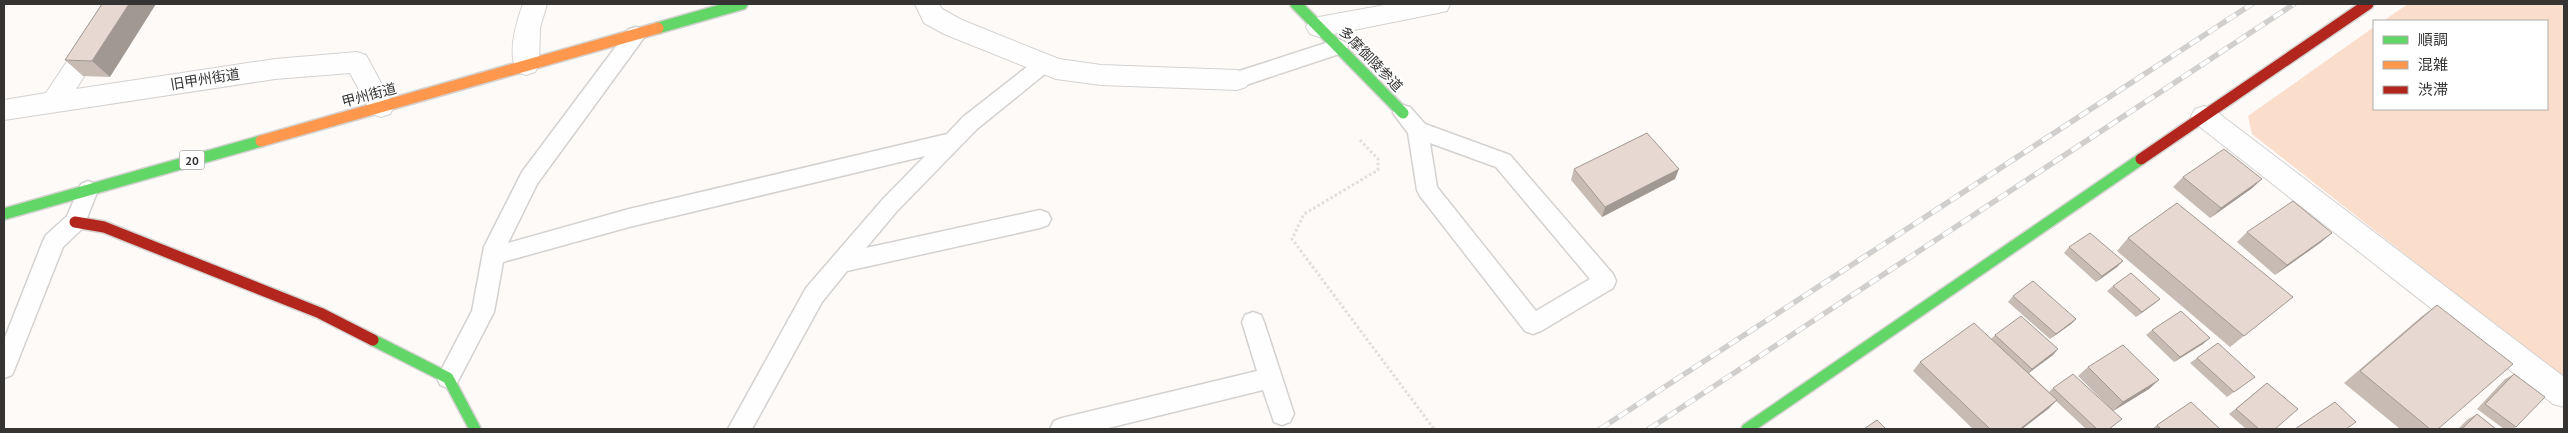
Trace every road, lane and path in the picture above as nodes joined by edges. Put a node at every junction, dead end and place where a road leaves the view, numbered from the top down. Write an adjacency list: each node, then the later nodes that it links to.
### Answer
1 (118, 4): 14 (street)
2 (535, 4): 12 (street)
3 (742, 4): 9 (main road, 甲州街道 / 20)
4 (927, 4): 11 (street)
5 (1296, 4): 8 (main road, 多摩御陵参道)
6 (1438, 4): 8 (street)
7 (2368, 4): 18 (main road)
8 (1319, 27): 10 (main road, 多摩御陵参道)
9 (636, 34): 12 (main road, 甲州街道 / 20); 26 (lane)
10 (1338, 47): 13 (lane); 17 (main road, 多摩御陵参道)
11 (1044, 64): 13 (street); 21 (lane)
12 (526, 65): 15 (main road, 甲州街道 / 20)
13 (1237, 80)
14 (54, 102): 15 (street, 旧甲州街道); 16 (street, 旧甲州街道)
15 (381, 108): 22 (main road, 甲州街道 / 20)
16 (4, 110)
17 (1403, 113): 19 (lane)
18 (2204, 116): 32 (street); 38 (main road)
19 (1418, 130): 19 (lane)
20 (1360, 140): 37 (path)
21 (952, 141): 26 (lane); 27 (lane)
22 (88, 190): 23 (main road, 甲州街道 / 20); 25 (lane)
23 (4, 214)
24 (1040, 219): 27 (lane)
25 (75, 222): 29 (lane); 30 (main road)
26 (494, 256): 30 (lane)
27 (842, 263): 35 (lane)
28 (1253, 322): 31 (lane)
29 (4, 368)
30 (448, 378): 34 (main road)
31 (1270, 378): 33 (lane); 36 (lane)
32 (2564, 394)
33 (1282, 414)
34 (475, 429)
35 (740, 429)
36 (1062, 429)
37 (1434, 429)
38 (1747, 429)

